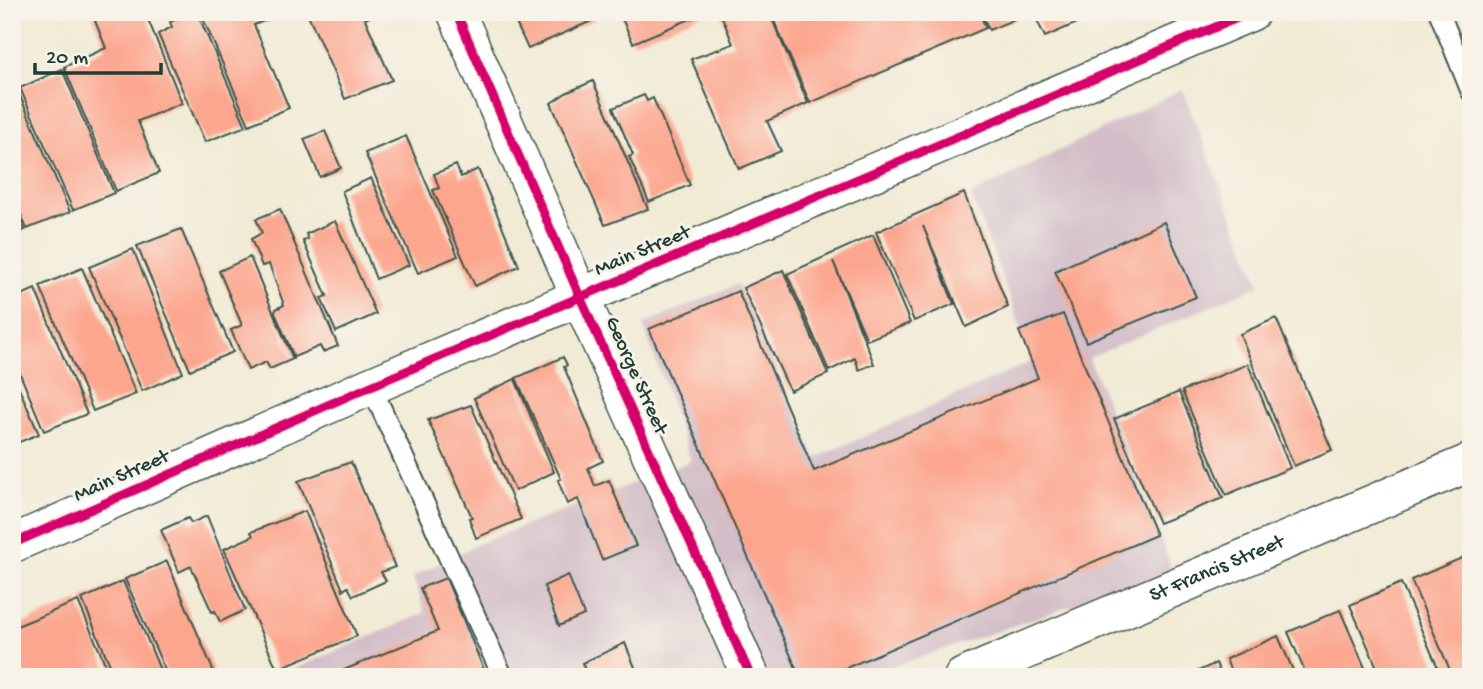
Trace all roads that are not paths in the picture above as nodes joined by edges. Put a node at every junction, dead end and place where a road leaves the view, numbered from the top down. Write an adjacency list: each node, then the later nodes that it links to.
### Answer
1 (456, 12): 6 (street, George Street)
2 (1251, 12): 6 (street, Main Street)
3 (1439, 12): 4 (lane)
4 (1463, 47): 5 (lane)
5 (1471, 91)
6 (580, 297): 7 (street, Main Street); 11 (street, George Street)
7 (371, 386): 9 (street, Main Street); 10 (lane)
8 (1471, 462): 12 (street, St Francis Street)
9 (12, 544)
10 (503, 677)
11 (751, 677)
12 (963, 677)

